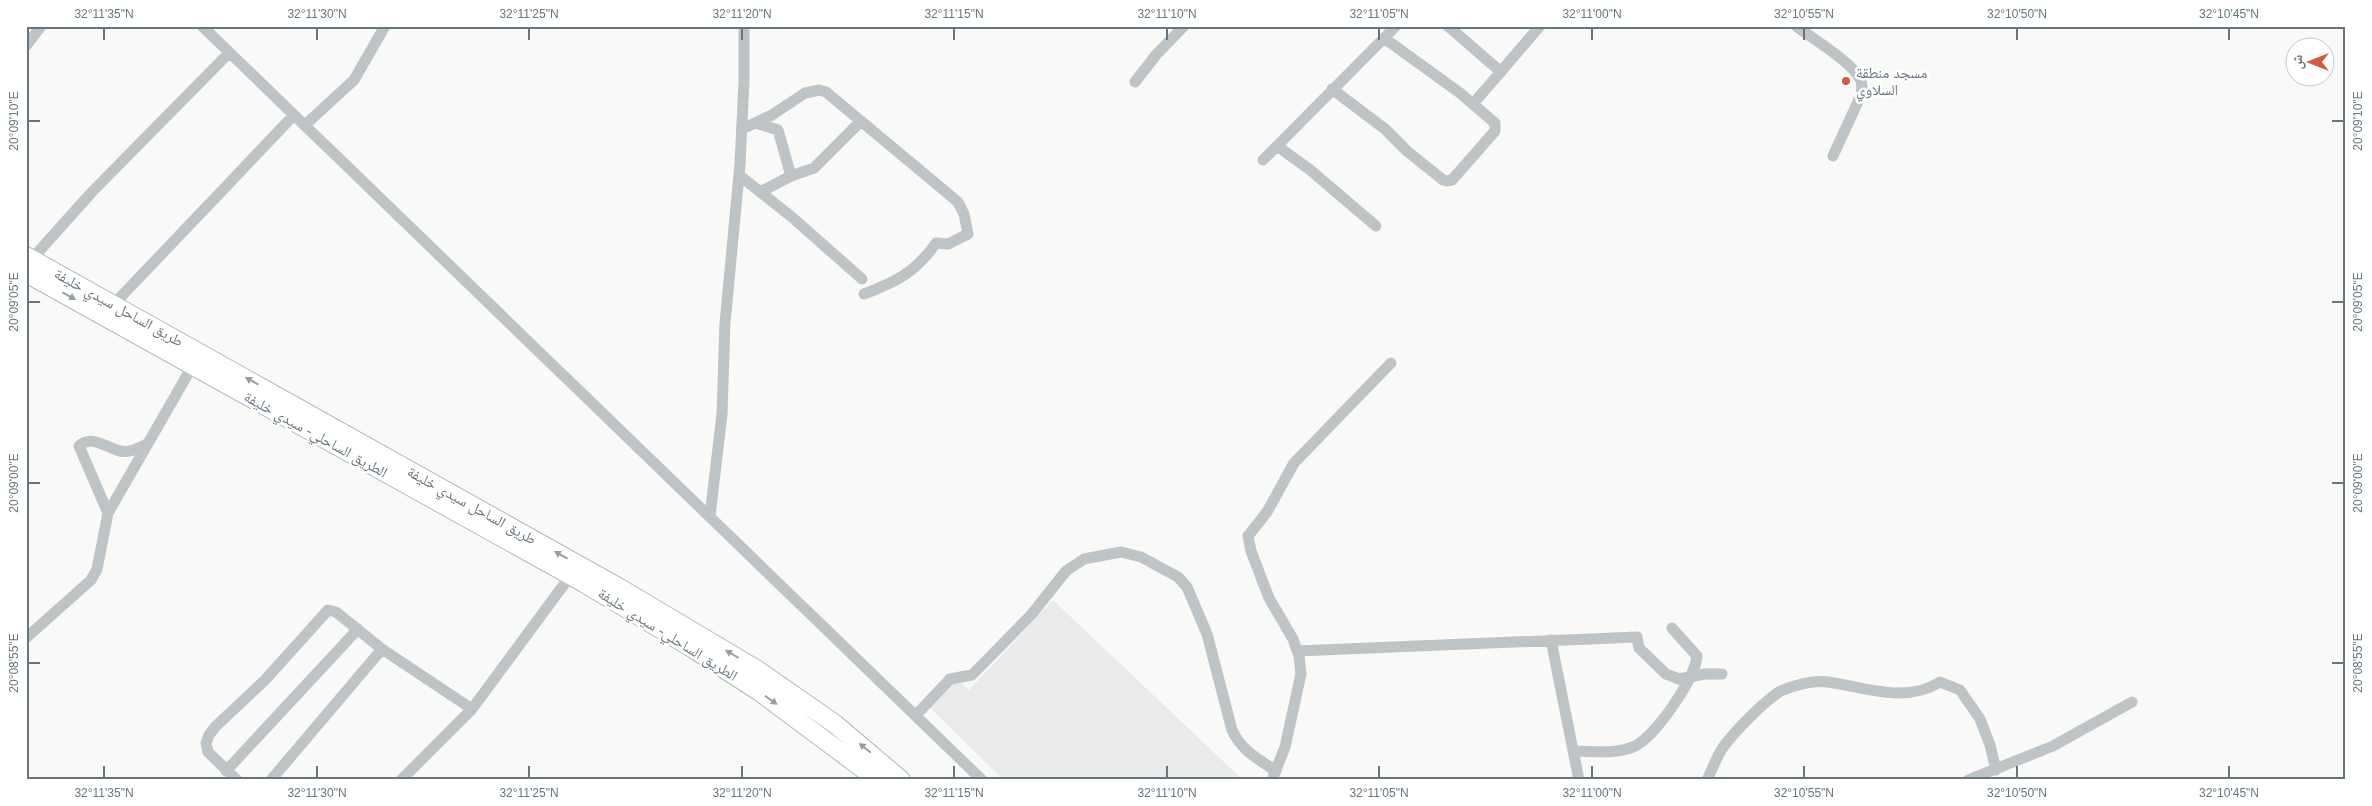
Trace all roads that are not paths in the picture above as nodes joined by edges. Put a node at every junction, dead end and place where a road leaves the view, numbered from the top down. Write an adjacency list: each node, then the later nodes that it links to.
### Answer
1 (41, 26): 11 (street)
2 (202, 26): 12 (street)
3 (385, 26): 20 (street)
4 (744, 26): 21 (street)
5 (1184, 26): 14 (street)
6 (1396, 26): 10 (street)
7 (1448, 26): 13 (street)
8 (1540, 26): 13 (street)
9 (1796, 26): 23 (street)
10 (1384, 38): 15 (street); 16 (street)
11 (26, 46)
12 (229, 53): 17 (street); 29 (street)
13 (1501, 72): 16 (street)
14 (1135, 82)
15 (1332, 89): 16 (street); 22 (street)
16 (1473, 104)
17 (294, 115): 20 (street); 32 (street)
18 (860, 122): 19 (street); 26 (street); 31 (street)
19 (756, 123): 21 (street); 26 (street)
20 (305, 125): 37 (street)
21 (742, 130): 25 (street)
22 (1277, 146): 24 (street); 28 (street)
23 (1833, 156)
24 (1262, 160)
25 (739, 175): 27 (street); 37 (street)
26 (791, 176): 27 (street)
27 (760, 192): 30 (street)
28 (1376, 226)
29 (28, 262): 32 (highway, طريق الساحل سيدي خليفة); 34 (highway, الطريق الساحلي- سيدي خليفة, one-way to 34)
30 (862, 279)
31 (864, 294)
32 (114, 304): 59 (highway, طريق الساحل سيدي خليفة, one-way to 32)
33 (1390, 363): 44 (street)
34 (193, 365): 35 (street); 38 (highway, الطريق الساحلي- سيدي خليفة)
35 (147, 444): 36 (street); 36 (street)
36 (108, 514): 41 (street)
37 (710, 516): 49 (street)
38 (571, 575): 48 (street); 58 (highway, الطريق الساحلي- سيدي خليفة, one-way to 58)
39 (1672, 628): 46 (street)
40 (358, 629): 43 (street); 52 (street); 52 (street)
41 (26, 638)
42 (1551, 640): 44 (street); 46 (street); 50 (street)
43 (382, 649): 48 (street); 56 (street)
44 (1297, 651): 53 (street)
45 (1722, 674): 46 (street)
46 (1690, 676): 50 (street)
47 (2132, 702): 51 (street)
48 (472, 709): 57 (street)
49 (916, 715): 53 (street); 60 (street)
50 (1574, 751): 61 (street)
51 (1996, 770): 54 (street); 62 (street)
52 (226, 771): 55 (street)
53 (1274, 775)
54 (1984, 777): 63 (street)
55 (237, 780)
56 (271, 780)
57 (401, 780)
58 (878, 780)
59 (901, 780)
60 (982, 780)
61 (1579, 780)
62 (1707, 780)
63 (1968, 780)

